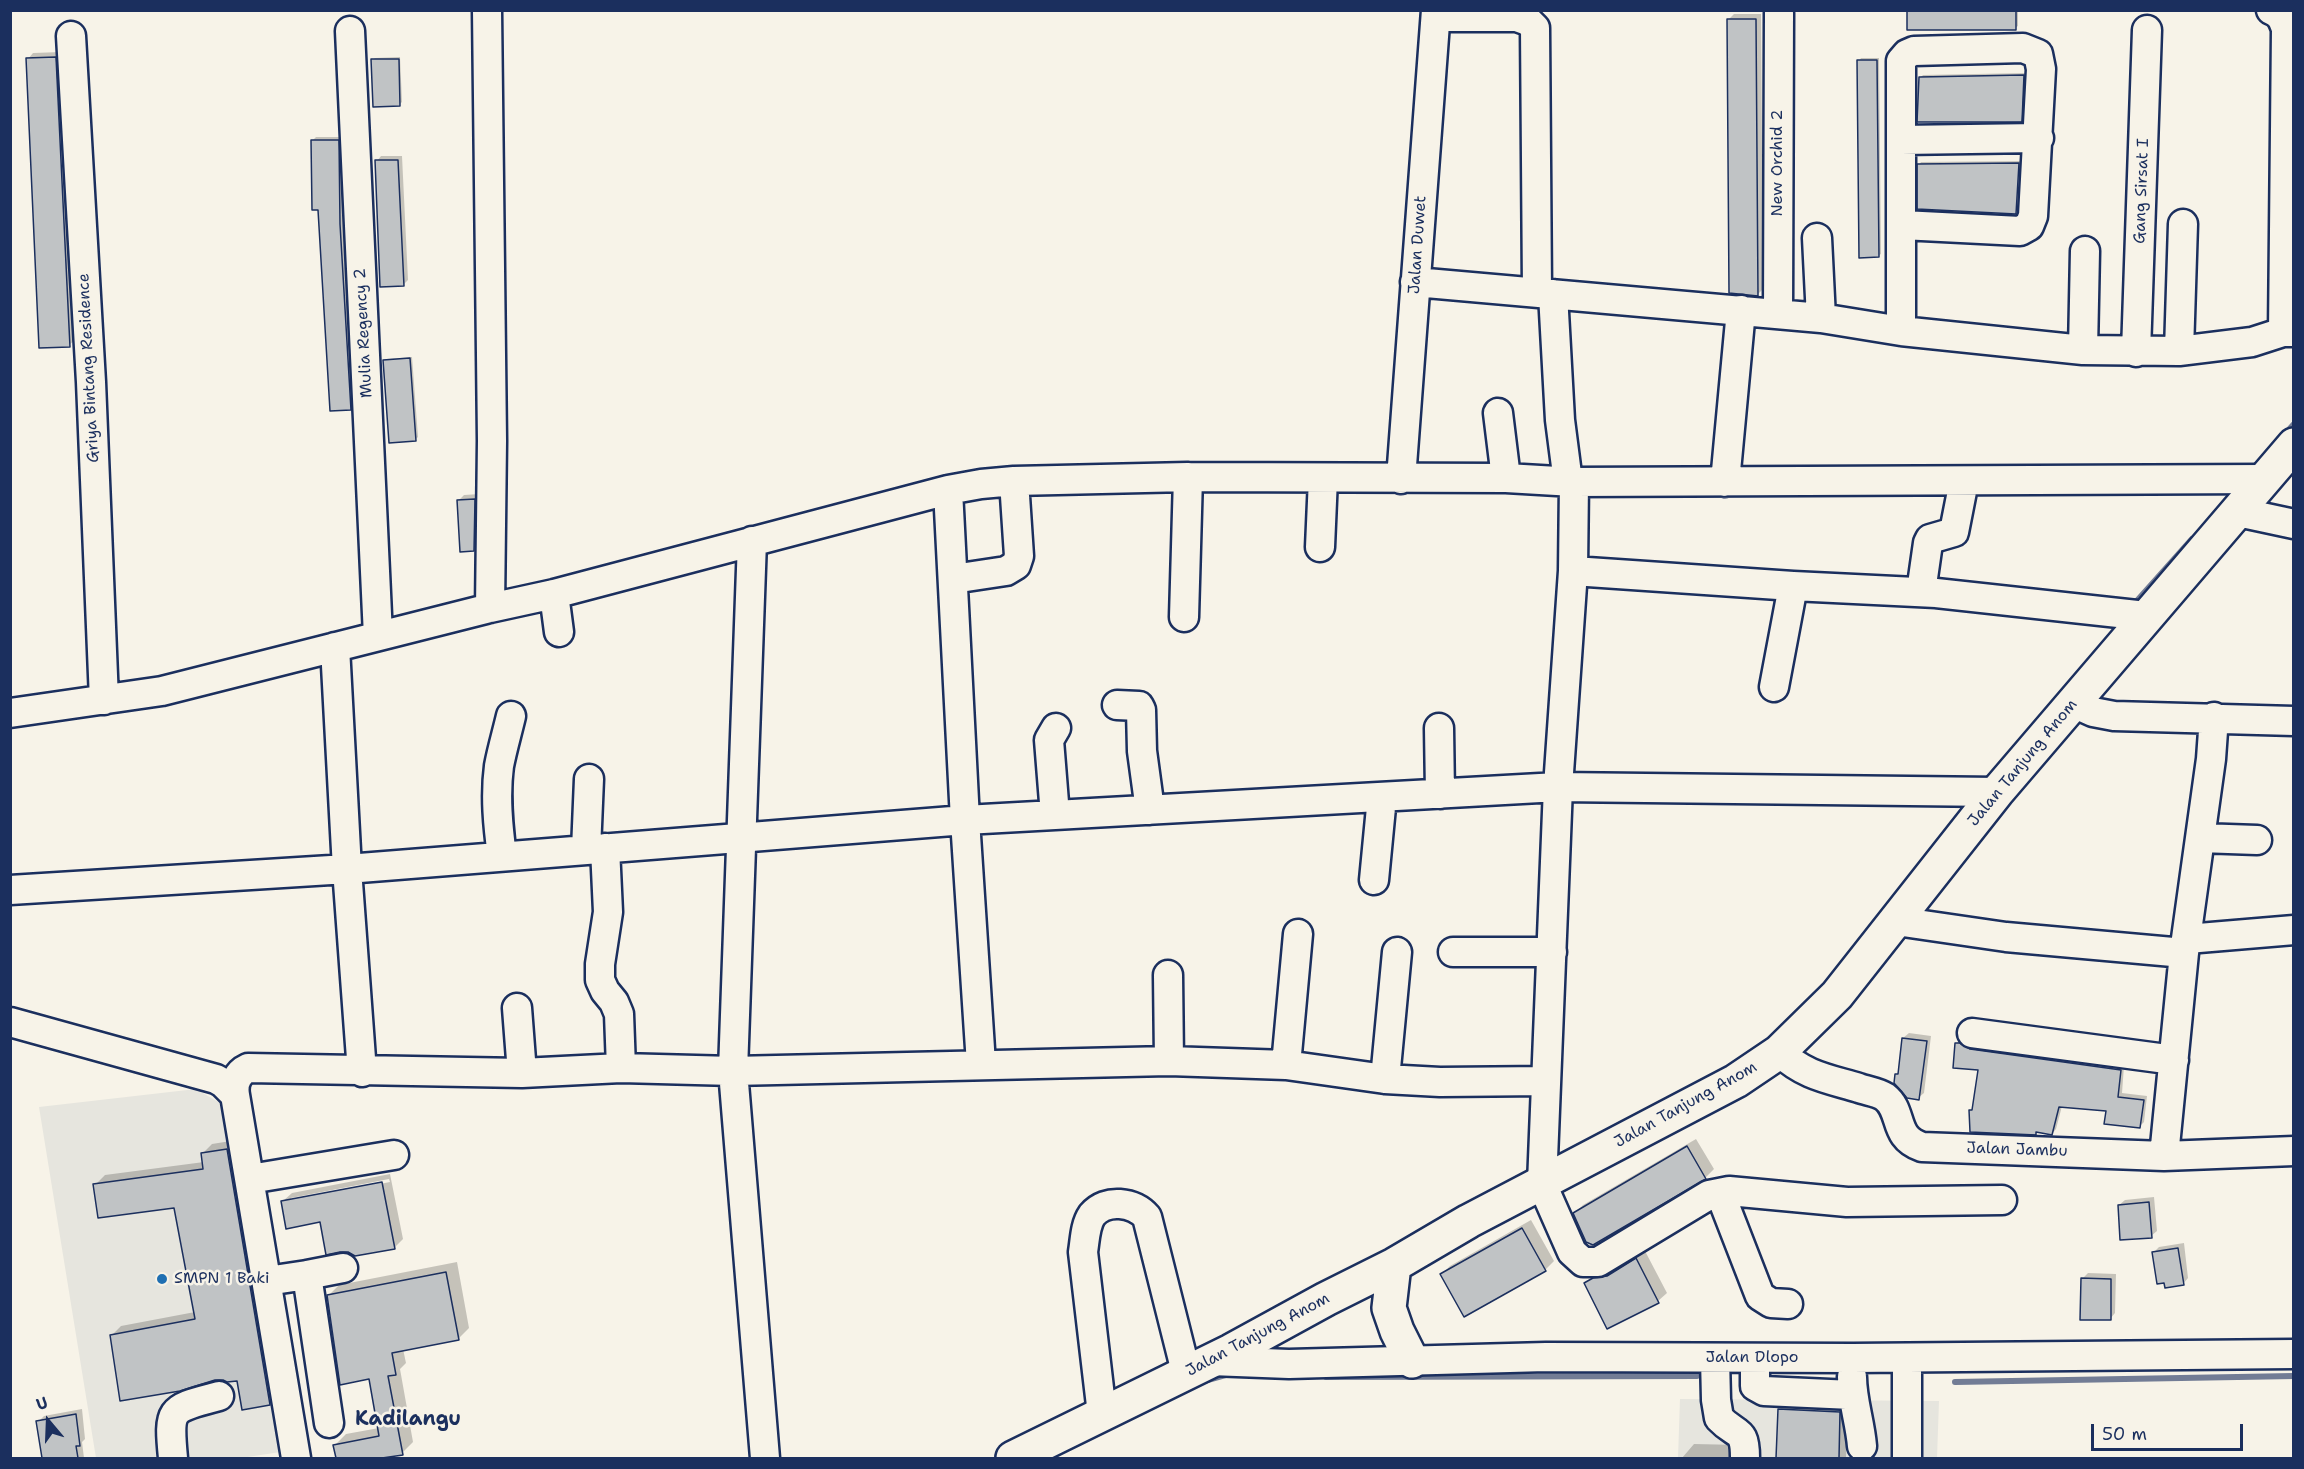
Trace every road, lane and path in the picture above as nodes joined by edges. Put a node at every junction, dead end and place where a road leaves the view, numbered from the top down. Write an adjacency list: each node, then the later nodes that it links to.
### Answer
1 (487, 10): 45 (street)
2 (2271, 10): 20 (street)
3 (1779, 13): 17 (street, New Orchid 2)
4 (1436, 14): 14 (street, Jalan Duwet); 15 (street)
5 (2146, 30): 23 (street, Gang Sirsat I)
6 (350, 31): 49 (street, Mulia Regency 2)
7 (71, 36): 52 (street, Griya Bintang Residence)
8 (2039, 138): 9 (street); 9 (street); 11 (street)
9 (1901, 140): 11 (street)
10 (2182, 224): 22 (street)
11 (1902, 225): 19 (street)
12 (1817, 238): 18 (street)
13 (2085, 251): 21 (street)
14 (1415, 282): 15 (street); 29 (street, Jalan Duwet)
15 (1545, 292): 16 (street); 33 (street)
16 (1741, 310): 17 (street); 34 (street)
17 (1778, 314): 18 (street)
18 (1821, 318): 19 (street)
19 (1901, 331): 21 (street)
20 (2288, 332): 22 (street)
21 (2083, 350): 23 (street)
22 (2180, 351): 23 (street)
23 (2136, 352)
24 (1498, 413): 28 (street)
25 (2294, 445): 30 (main road, Jalan Tanjung Anom)
26 (1188, 477): 27 (street); 32 (street); 47 (street)
27 (1323, 478): 29 (street); 39 (street)
28 (1506, 478): 29 (street); 33 (street)
29 (1401, 479)
30 (2265, 479): 31 (street); 36 (main road, Jalan Tanjung Anom)
31 (1964, 481): 34 (street); 43 (street)
32 (1014, 482): 35 (street); 41 (street)
33 (1571, 482): 34 (street); 40 (street)
34 (1725, 482)
35 (948, 490): 38 (street); 41 (street)
36 (2238, 512): 37 (street); 46 (main road, Jalan Tanjung Anom)
37 (2294, 524)
38 (752, 541): 44 (street); 69 (street)
39 (1320, 547)
40 (1573, 571): 42 (street); 62 (street)
41 (954, 579): 68 (street)
42 (1793, 586): 43 (street); 51 (street)
43 (1921, 592): 46 (street)
44 (554, 594): 45 (street); 48 (street)
45 (490, 608): 49 (street)
46 (2146, 616): 53 (main road, Jalan Tanjung Anom)
47 (1184, 617)
48 (559, 632)
49 (378, 636): 50 (street)
50 (335, 647): 52 (street); 74 (street)
51 (1774, 687)
52 (104, 700): 55 (street)
53 (2073, 703): 57 (street); 63 (main road, Jalan Tanjung Anom)
54 (1117, 705): 66 (street)
55 (10, 714)
56 (511, 716): 73 (street)
57 (2214, 717): 58 (street); 70 (street)
58 (2294, 721)
59 (1056, 728): 67 (street)
60 (1439, 728): 64 (street)
61 (589, 779): 72 (street)
62 (1558, 787): 63 (street); 64 (street); 83 (street)
63 (1998, 792): 77 (main road, Jalan Tanjung Anom)
64 (1440, 794): 65 (street)
65 (1382, 797): 66 (street); 75 (street)
66 (1150, 810): 67 (street)
67 (1055, 815): 68 (street)
68 (965, 820): 69 (street); 91 (street)
69 (740, 838): 72 (street); 94 (street)
70 (2200, 838): 71 (street); 80 (street)
71 (2257, 840)
72 (596, 849): 73 (street); 93 (street)
73 (502, 856): 74 (street)
74 (347, 869): 76 (street); 95 (street)
75 (1374, 880)
76 (10, 890)
77 (1896, 921): 80 (street); 88 (main road, Jalan Tanjung Anom)
78 (2294, 930): 80 (street)
79 (1298, 934): 92 (street)
80 (2185, 946): 89 (street)
81 (1397, 952): 97 (street)
82 (1453, 952): 83 (street)
83 (1552, 952): 98 (street)
84 (1168, 975): 90 (street)
85 (517, 1008): 96 (street)
86 (10, 1022): 99 (street)
87 (1972, 1033): 89 (street)
88 (1779, 1052): 102 (street, Jalan Jambu); 104 (main road, Jalan Tanjung Anom)
89 (2174, 1060): 102 (street)
90 (1169, 1061): 91 (street); 92 (street)
91 (981, 1064): 94 (street)
92 (1286, 1065): 97 (street)
93 (621, 1068): 94 (street); 96 (street)
94 (733, 1071): 127 (street)
95 (362, 1072): 96 (street); 99 (street)
96 (522, 1073)
97 (1386, 1079): 98 (street)
98 (1546, 1081): 104 (street)
99 (235, 1095): 103 (street)
100 (2294, 1151): 102 (street, Jalan Jambu)
101 (394, 1155): 103 (street)
102 (2164, 1156)
103 (250, 1179): 110 (street)
104 (1542, 1184): 105 (street); 107 (main road, Jalan Tanjung Anom)
105 (1720, 1193): 106 (street); 111 (street)
106 (2002, 1200)
107 (1394, 1265): 116 (main road); 117 (main road, Jalan Tanjung Anom)
108 (343, 1268): 109 (street)
109 (307, 1275): 110 (street); 122 (street)
110 (267, 1281): 126 (street)
111 (1788, 1304)
112 (2294, 1354): 115 (street, Jalan Dlopo)
113 (1715, 1358): 116 (street, Jalan Dlopo); 118 (street, Jalan Dlopo); 129 (street)
114 (1853, 1358): 115 (street, Jalan Dlopo); 118 (street, Jalan Dlopo); 119 (street)
115 (1907, 1358): 123 (street)
116 (1412, 1361): 117 (street, Jalan Dlopo)
117 (1198, 1367): 121 (main road, Jalan Tanjung Anom); 121 (street)
118 (1756, 1372): 119 (street)
119 (1852, 1395): 124 (street)
120 (219, 1396): 125 (street)
121 (1102, 1414): 128 (main road, Jalan Tanjung Anom)
122 (329, 1423)
123 (1907, 1450): 124 (street)
124 (1862, 1452)
125 (174, 1458)
126 (296, 1458)
127 (765, 1458)
128 (1013, 1458)
129 (1745, 1458)

